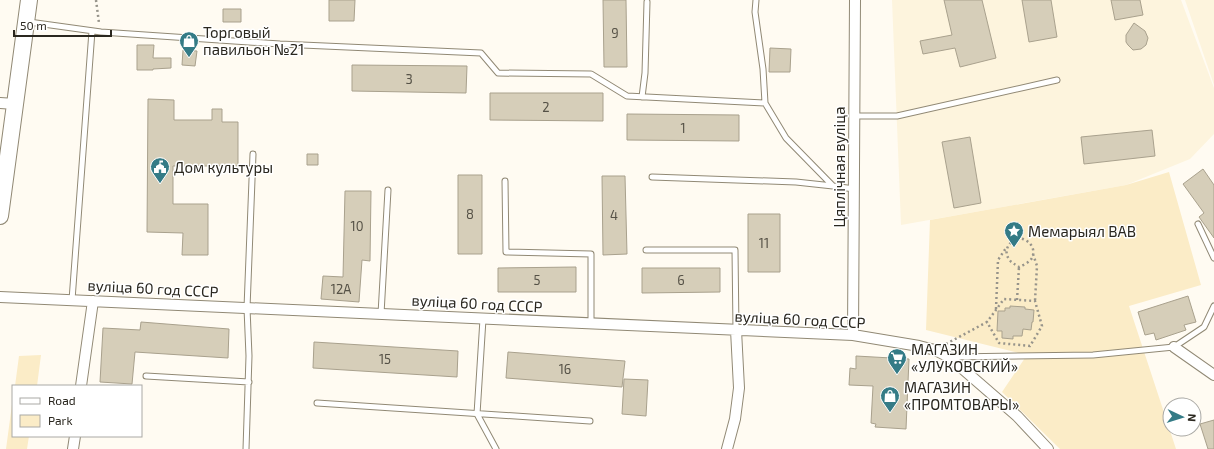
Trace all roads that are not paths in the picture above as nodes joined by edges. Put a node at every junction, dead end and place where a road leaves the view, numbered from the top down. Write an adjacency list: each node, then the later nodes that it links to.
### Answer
1 (29, 0): 5 (main road)
2 (756, 0): 9 (lane)
3 (855, 0): 11 (street, Цяплічная вуліца)
4 (647, 2): 8 (lane)
5 (26, 22): 6 (lane); 10 (main road)
6 (92, 31): 8 (lane); 23 (lane)
7 (1057, 80): 11 (lane)
8 (642, 97): 9 (lane)
9 (765, 103): 15 (lane)
10 (8, 104): 18 (main road)
11 (854, 116): 16 (street, Цяплічная вуліца)
12 (253, 154): 26 (lane)
13 (652, 177): 15 (lane)
14 (505, 180): 29 (lane)
15 (833, 186): 16 (lane)
16 (854, 189): 31 (street, Цяплічная вуліца)
17 (388, 190): 27 (lane)
18 (0, 216)
19 (1198, 224): 21 (lane)
20 (646, 250): 30 (lane)
21 (1214, 258)
22 (0, 297): 23 (street, вуліца 60 год СССР)
23 (72, 300): 24 (street, вуліца 60 год СССР)
24 (93, 301): 26 (street, вуліца 60 год СССР); 37 (street)
25 (1214, 306): 32 (lane)
26 (247, 308): 27 (street, вуліца 60 год СССР); 36 (lane)
27 (381, 314): 28 (street, вуліца 60 год СССР)
28 (483, 318): 29 (street, вуліца 60 год СССР); 39 (lane)
29 (591, 324): 30 (street, вуліца 60 год СССР)
30 (736, 330): 31 (street, вуліца 60 год СССР); 45 (street)
31 (852, 335): 33 (street, вуліца 60 год СССР)
32 (1174, 347): 33 (lane); 35 (street)
33 (949, 358): 46 (street, вуліца 60 год СССР)
34 (146, 376): 36 (lane)
35 (1214, 376)
36 (249, 382): 43 (lane)
37 (81, 385)
38 (317, 403): 39 (lane)
39 (477, 414): 40 (lane); 44 (lane)
40 (590, 421)
41 (75, 437): 42 (street)
42 (73, 449)
43 (246, 449)
44 (496, 449)
45 (726, 449)
46 (1048, 449)

